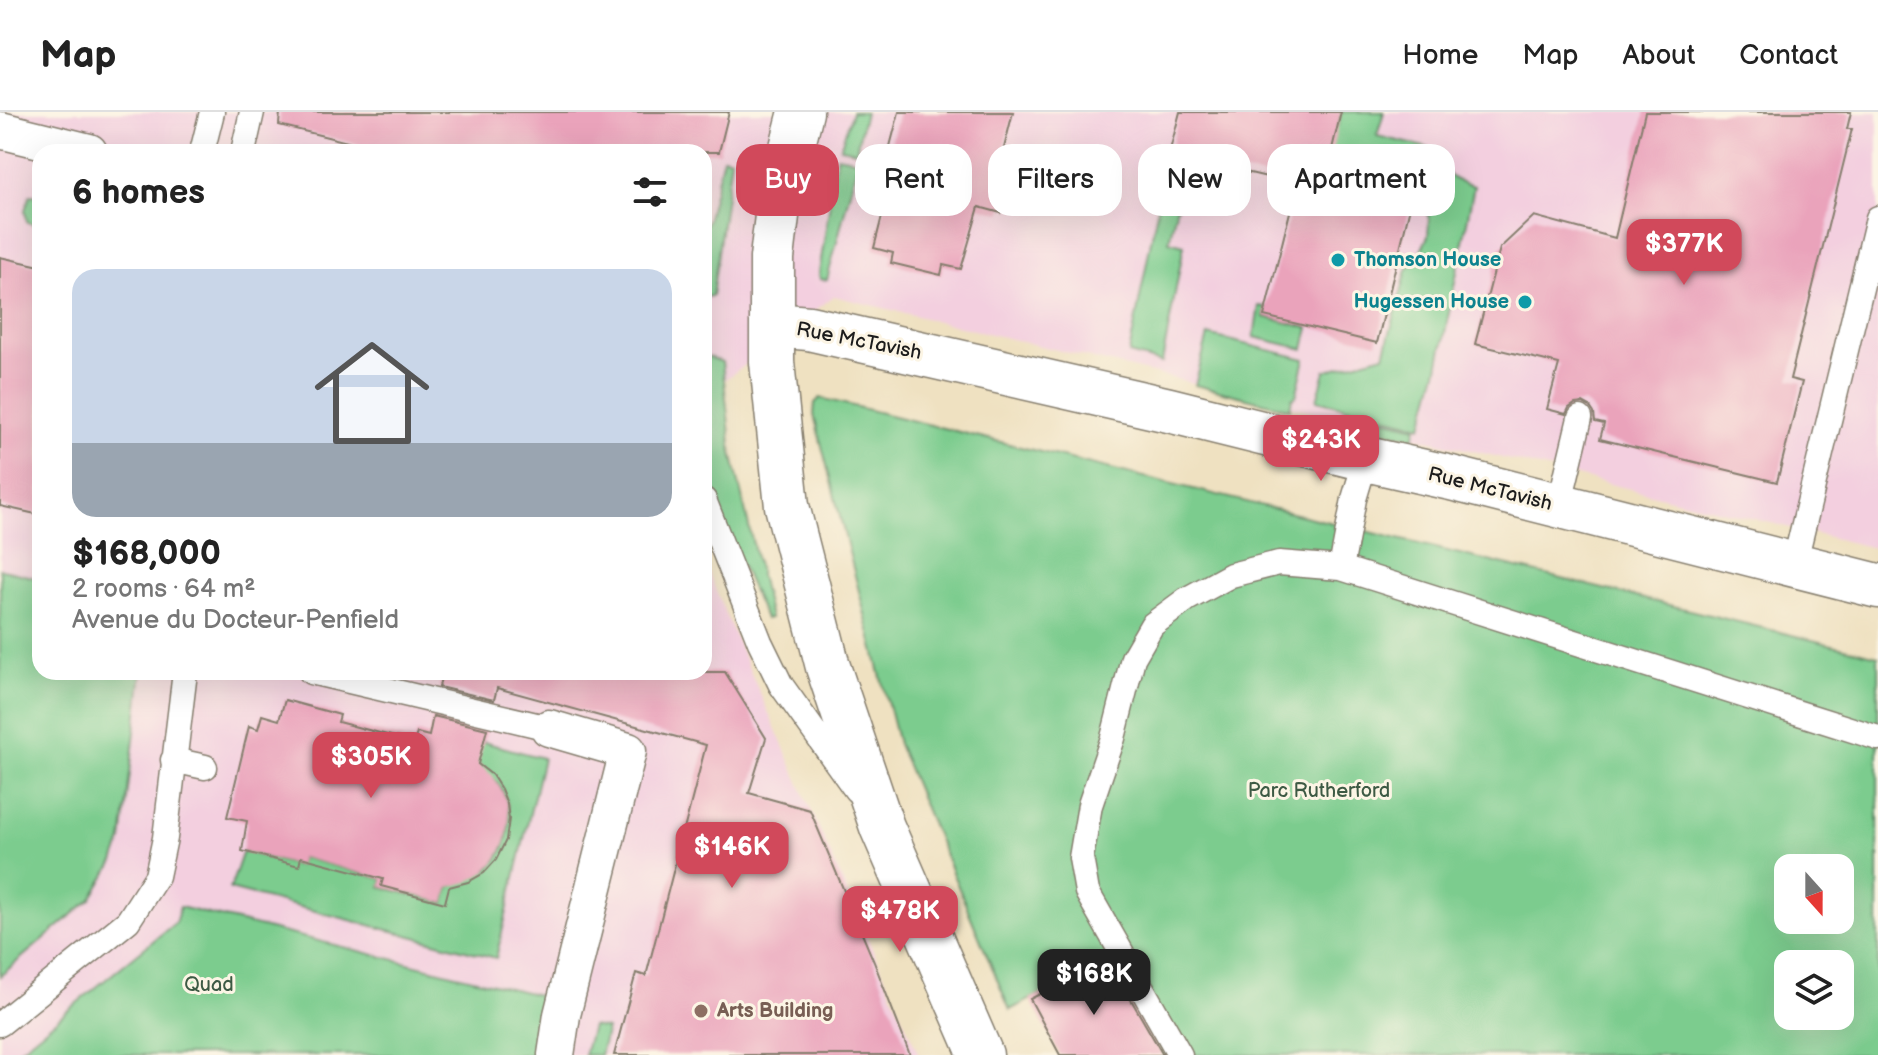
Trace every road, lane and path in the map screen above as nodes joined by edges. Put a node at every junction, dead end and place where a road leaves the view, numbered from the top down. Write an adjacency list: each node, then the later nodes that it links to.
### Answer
1 (5, 112): 5 (lane)
2 (212, 112): 7 (lane)
3 (252, 112): 8 (lane)
4 (801, 112): 10 (street)
5 (0, 130): 6 (street)
6 (57, 144)
7 (204, 144)
8 (245, 144)
9 (1878, 218): 15 (lane)
10 (773, 325): 12 (street, Rue McTavish); 24 (street)
11 (1580, 418): 13 (lane)
12 (1366, 459): 13 (street, Rue McTavish); 16 (lane)
13 (1559, 506): 15 (street, Rue McTavish)
14 (712, 520): 24 (lane)
15 (1794, 565): 17 (street, Rue McTavish)
16 (1341, 568): 21 (lane); 28 (lane)
17 (1878, 586)
18 (184, 680): 22 (lane)
19 (345, 680): 20 (lane)
20 (549, 728): 26 (street)
21 (1878, 738)
22 (173, 760): 23 (lane); 25 (lane)
23 (205, 767)
24 (882, 827): 27 (street)
25 (0, 1024)
26 (556, 1055)
27 (981, 1055)
28 (1180, 1055)

